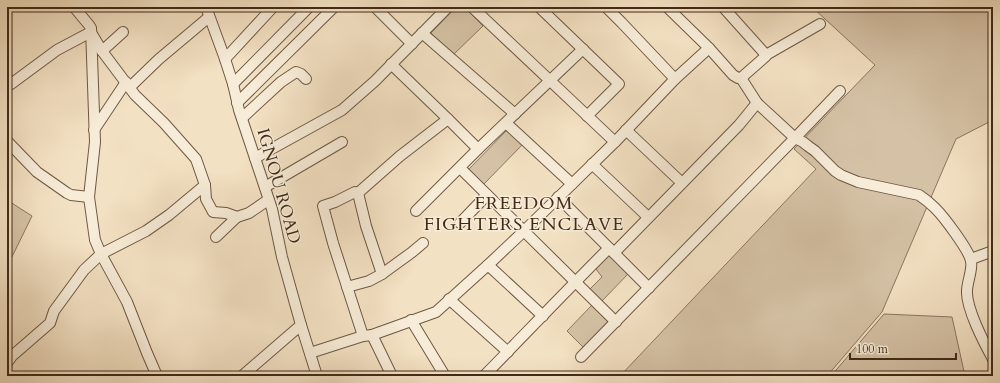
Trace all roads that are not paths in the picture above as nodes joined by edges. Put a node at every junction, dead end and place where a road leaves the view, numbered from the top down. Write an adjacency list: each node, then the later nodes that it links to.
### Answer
1 (74, 7): 15 (street)
2 (206, 7): 13 (street, IGNOU ROAD)
3 (273, 7): 23 (street)
4 (309, 7): 31 (street)
5 (334, 7): 33 (street)
6 (375, 7): 18 (street)
7 (448, 7): 17 (street)
8 (472, 7): 28 (street)
9 (539, 7): 20 (street)
10 (606, 7): 27 (street)
11 (668, 7): 19 (street)
12 (723, 7): 22 (street)
13 (209, 17): 23 (street, IGNOU ROAD); 30 (street)
14 (820, 24): 22 (street)
15 (91, 32): 21 (street); 29 (street); 40 (street)
16 (123, 32): 21 (street)
17 (422, 33): 18 (street); 35 (street)
18 (412, 44): 24 (street)
19 (709, 48): 25 (street); 27 (street)
20 (583, 49): 28 (street); 36 (street)
21 (102, 51): 30 (street)
22 (766, 55): 25 (street)
23 (225, 59): 31 (street, IGNOU ROAD)
24 (391, 64): 38 (street); 47 (street)
25 (741, 78): 34 (street)
26 (306, 79): 37 (street)
27 (675, 79): 41 (street)
28 (550, 81): 35 (street); 36 (street)
29 (11, 84)
30 (128, 84): 40 (street); 52 (street)
31 (233, 84): 33 (street, IGNOU ROAD)
32 (840, 90): 42 (street)
33 (238, 103): 37 (street, IGNOU ROAD)
34 (757, 103): 42 (street); 50 (street)
35 (515, 114): 39 (street)
36 (587, 116): 45 (street)
37 (242, 118): 47 (street, IGNOU ROAD)
38 (448, 119): 46 (street); 54 (street)
39 (506, 122): 46 (street); 51 (street)
40 (94, 130): 56 (street)
41 (626, 130): 45 (street); 50 (street)
42 (795, 138): 69 (street); 74 (street)
43 (7, 141): 56 (street)
44 (342, 142): 53 (street)
45 (615, 142): 48 (street)
46 (478, 149): 49 (street)
47 (255, 158): 53 (street, IGNOU ROAD)
48 (592, 164): 51 (street); 61 (street)
49 (460, 168): 55 (street); 59 (street)
50 (682, 183): 61 (street)
51 (572, 184): 57 (street)
52 (205, 185): 60 (street); 68 (street)
53 (264, 187): 58 (street, IGNOU ROAD)
54 (358, 192): 71 (street); 73 (street)
55 (487, 195): 62 (street); 63 (street)
56 (89, 197): 68 (street)
57 (558, 197): 63 (street); 66 (street)
58 (268, 200): 60 (street); 79 (street, IGNOU ROAD)
59 (416, 211)
60 (237, 217): 64 (street)
61 (648, 217): 66 (street)
62 (460, 224)
63 (524, 231): 70 (street); 72 (street)
64 (216, 237)
65 (423, 243): 71 (street)
66 (611, 251): 72 (street); 74 (street)
67 (993, 251): 69 (street)
68 (101, 254): 85 (street); 86 (street)
69 (971, 259): 84 (street)
70 (488, 265): 75 (street); 76 (street)
71 (382, 274): 73 (street)
72 (575, 282): 76 (street); 78 (street)
73 (347, 287): 80 (street)
74 (649, 288): 78 (street)
75 (450, 299): 77 (street); 81 (street)
76 (543, 316): 81 (street)
77 (411, 320): 80 (street); 90 (street)
78 (616, 322): 83 (street)
79 (301, 325): 82 (street, IGNOU ROAD); 87 (street)
80 (367, 336): 82 (street); 89 (street)
81 (508, 352): 91 (street)
82 (310, 353): 88 (street, IGNOU ROAD)
83 (581, 357)
84 (993, 359)
85 (7, 363)
86 (157, 376)
87 (242, 376)
88 (317, 376)
89 (392, 376)
90 (445, 376)
91 (484, 376)

